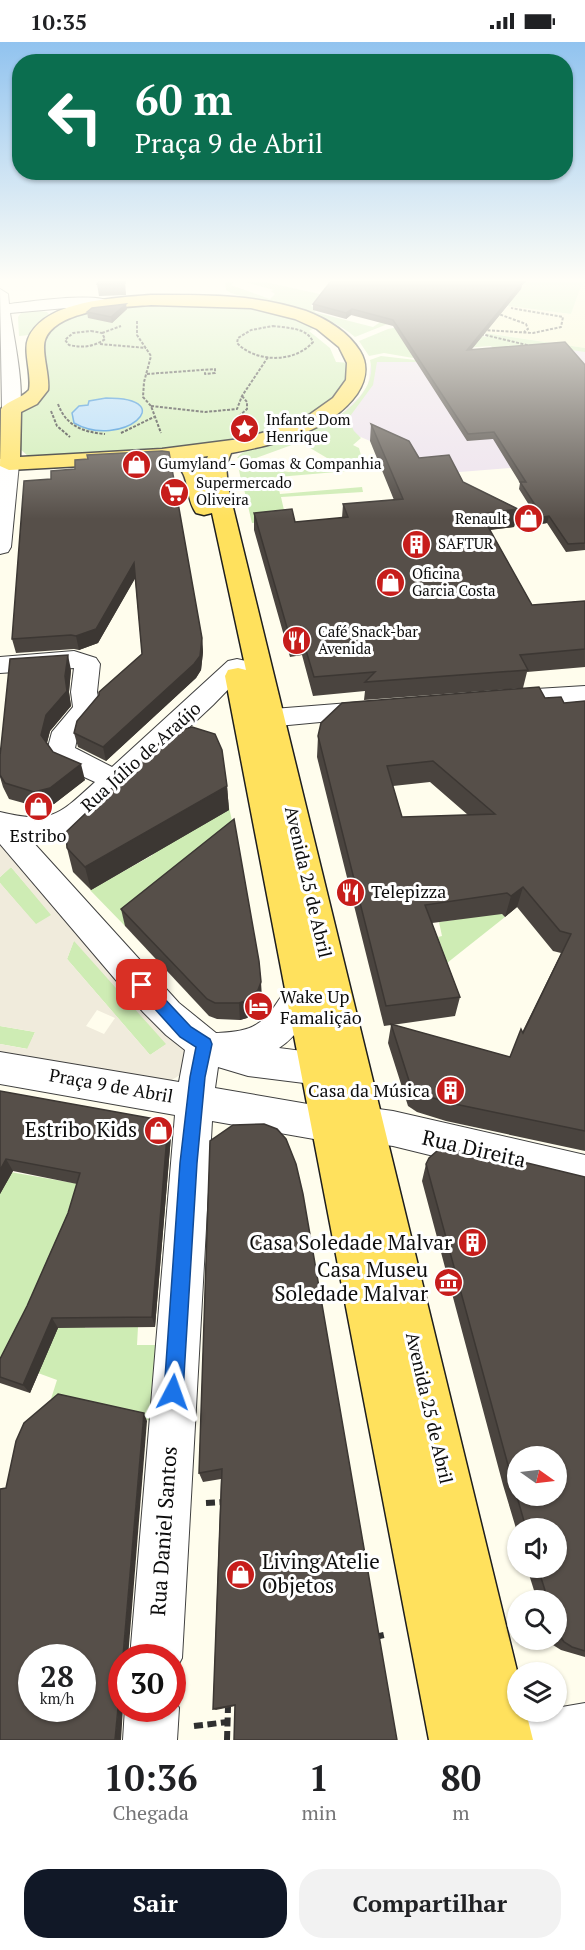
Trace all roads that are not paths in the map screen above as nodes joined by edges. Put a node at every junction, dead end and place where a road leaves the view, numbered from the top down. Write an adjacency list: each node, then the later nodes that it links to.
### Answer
1 (8, 360): 4 (street)
2 (38, 360): 4 (main road)
3 (356, 360): 5 (main road)
4 (11, 409): 7 (main road)
5 (223, 446): 6 (main road); 8 (main road, Avenida 25 de Abril)
6 (170, 450): 7 (main road); 8 (main road, Avenida 25 de Abril)
7 (5, 465): 10 (street)
8 (209, 488): 9 (main road, Avenida 25 de Abril)
9 (218, 529): 12 (main road, Avenida 25 de Abril); 16 (main road, Avenida 25 de Abril)
10 (0, 547)
11 (0, 665): 17 (street)
12 (237, 667): 16 (main road, Avenida 25 de Abril); 17 (street, Rua Júlio de Araújo)
13 (585, 694): 14 (street)
14 (484, 701)
15 (402, 708): 16 (street)
16 (259, 719): 19 (main road, Avenida 25 de Abril); 23 (main road, Avenida 25 de Abril)
17 (117, 781): 18 (street, Rua Júlio de Araújo)
18 (0, 824): 20 (street)
19 (303, 992): 20 (street); 23 (main road, Avenida 25 de Abril)
20 (204, 1044): 22 (street, Rua Daniel Santos); 23 (street)
21 (0, 1068): 22 (street, Praça 9 de Abril)
22 (195, 1101): 24 (street, Praça 9 de Abril); 25 (street, Rua Daniel Santos)
23 (342, 1101): 24 (street, Praça 9 de Abril); 26 (street, Rua Direita); 29 (main road, Avenida 25 de Abril); 30 (main road, Avenida 25 de Abril)
24 (254, 1111): 25 (street)
25 (190, 1153): 27 (street, Rua Daniel Santos)
26 (585, 1174)
27 (157, 1644)
28 (585, 1730): 31 (street)
29 (457, 1740)
30 (505, 1740)
31 (533, 1740)

